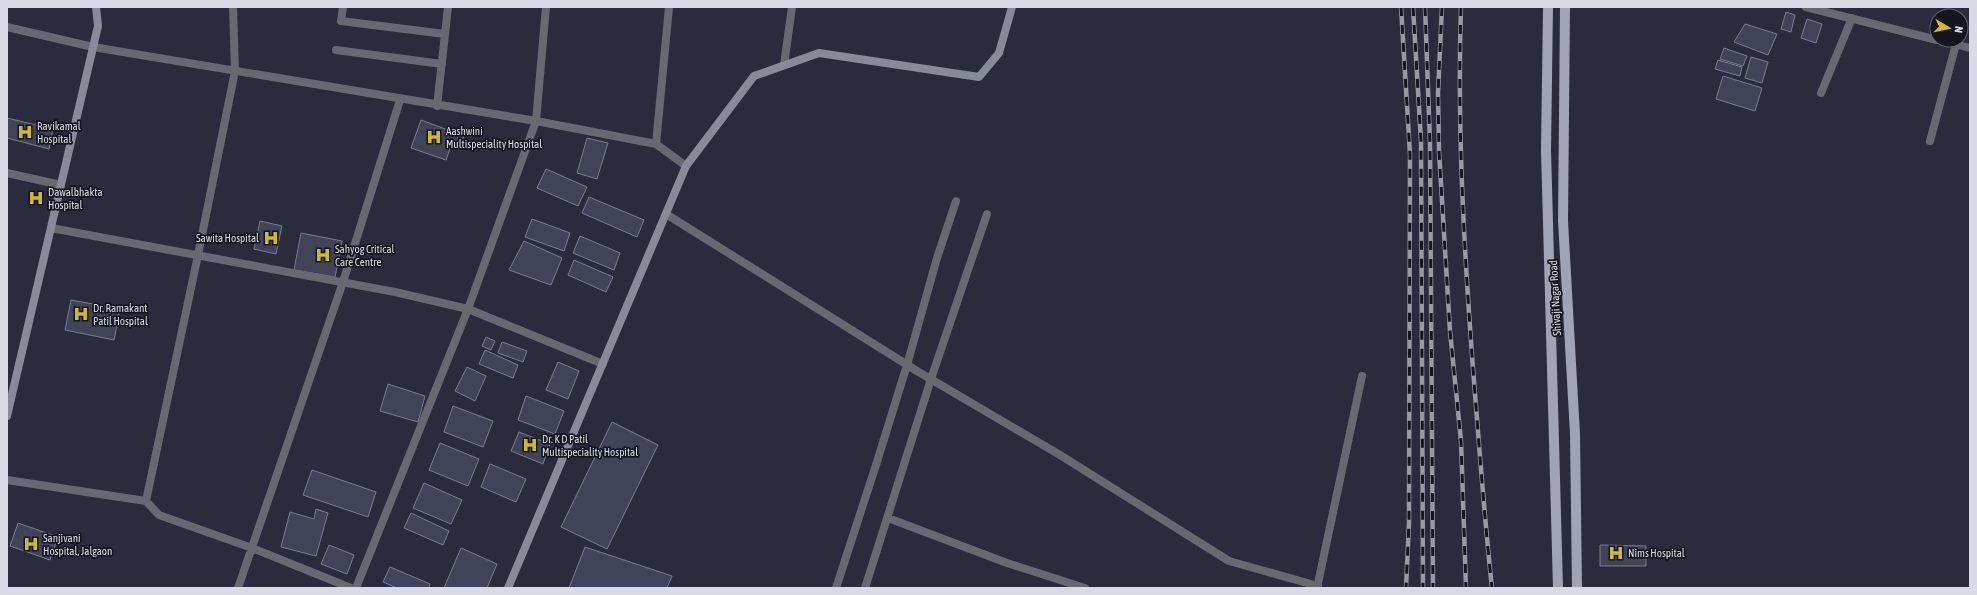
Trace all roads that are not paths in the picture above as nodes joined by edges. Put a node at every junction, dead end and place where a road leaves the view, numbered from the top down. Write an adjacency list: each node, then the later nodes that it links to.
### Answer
1 (96, 7): 16 (main road)
2 (233, 7): 21 (street)
3 (344, 7): 14 (street)
4 (448, 7): 14 (street)
5 (546, 7): 25 (street)
6 (669, 7): 27 (street)
7 (792, 7): 20 (street)
8 (1012, 7): 20 (main road)
9 (1548, 7): 55 (main road, Shivaji Nagar Road)
10 (1565, 7): 56 (main road, Shivaji Nagar Road)
11 (1806, 7): 12 (street)
12 (1852, 18): 15 (street); 22 (street)
13 (7, 27): 16 (street)
14 (445, 34): 19 (street)
15 (1929, 38)
16 (93, 47): 21 (street); 30 (main road)
17 (1955, 48): 26 (street)
18 (336, 50): 19 (street)
19 (442, 64): 24 (street)
20 (784, 65): 28 (main road)
21 (235, 71): 23 (street); 35 (street)
22 (1821, 93)
23 (400, 100): 24 (street); 36 (street)
24 (437, 106): 25 (street)
25 (536, 121): 27 (street); 37 (street)
26 (1930, 141)
27 (656, 144): 28 (street)
28 (686, 166): 32 (main road)
29 (7, 174): 30 (street)
30 (61, 185): 34 (main road)
31 (956, 201): 39 (street)
32 (666, 214): 38 (main road); 39 (street)
33 (988, 214): 41 (street)
34 (51, 228): 35 (street); 42 (main road)
35 (198, 255): 36 (street); 44 (street)
36 (343, 282): 37 (street); 46 (street)
37 (468, 310): 38 (street); 50 (street)
38 (602, 364): 51 (main road)
39 (907, 365): 41 (street); 52 (street)
40 (1362, 376): 47 (street)
41 (931, 379): 45 (street); 47 (street)
42 (7, 416)
43 (7, 480): 44 (street)
44 (146, 501): 46 (street)
45 (888, 518): 53 (street); 54 (street)
46 (252, 548): 48 (street); 49 (street)
47 (1317, 587)
48 (238, 588)
49 (351, 588)
50 (356, 588)
51 (508, 588)
52 (836, 588)
53 (865, 588)
54 (1085, 588)
55 (1558, 588)
56 (1577, 588)

